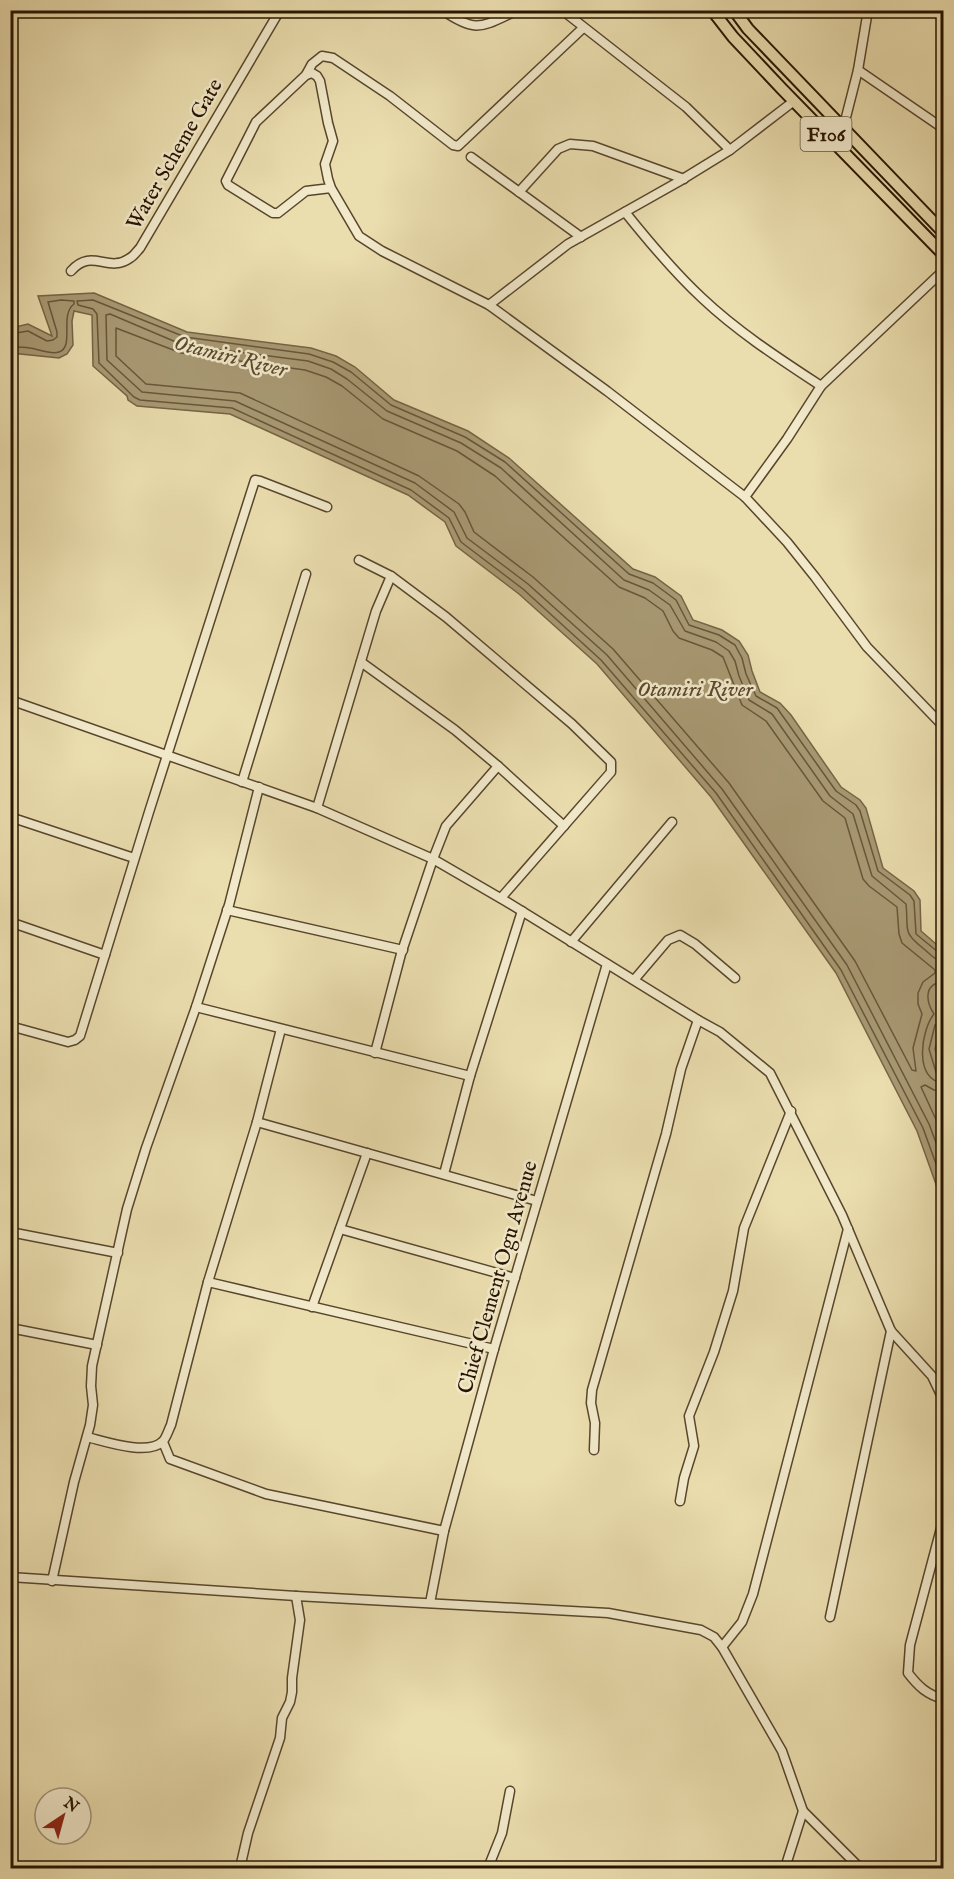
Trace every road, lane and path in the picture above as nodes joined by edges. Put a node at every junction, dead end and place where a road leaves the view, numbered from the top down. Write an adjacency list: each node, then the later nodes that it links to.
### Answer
1 (280, 10): 24 (street, Water Scheme Gate)
2 (442, 10): 3 (street)
3 (518, 10)
4 (562, 10): 8 (street)
5 (712, 10): 11 (main road, F106)
6 (734, 10): 12 (main road, F106)
7 (868, 10): 9 (street)
8 (583, 28): 10 (street); 14 (street)
9 (858, 70): 12 (street); 13 (street)
10 (306, 75): 17 (street); 17 (street)
11 (794, 101): 14 (street); 22 (main road, F106)
12 (843, 129): 20 (main road, F106)
13 (944, 129)
14 (730, 150): 16 (street)
15 (471, 157): 18 (street)
16 (684, 179): 18 (street); 19 (street)
17 (331, 188): 25 (street)
18 (519, 192): 21 (street)
19 (625, 212): 21 (street); 26 (street)
20 (944, 233)
21 (580, 237): 25 (street)
22 (944, 255)
23 (944, 270): 26 (street)
24 (71, 271)
25 (489, 305): 27 (street)
26 (821, 387): 27 (street)
27 (745, 497): 34 (street)
28 (327, 507): 35 (street)
29 (358, 560): 31 (street)
30 (306, 574): 37 (street)
31 (391, 576): 32 (street); 42 (street)
32 (361, 662): 36 (street); 39 (street)
33 (10, 700): 35 (street)
34 (944, 727)
35 (167, 755): 37 (street); 43 (street)
36 (498, 766): 42 (street); 44 (street)
37 (242, 782): 38 (street)
38 (259, 788): 39 (street); 46 (street)
39 (317, 807): 44 (street)
40 (10, 817): 43 (street)
41 (672, 822): 49 (street)
42 (564, 826): 45 (street)
43 (134, 858): 51 (street)
44 (433, 859): 45 (street); 50 (street)
45 (501, 898): 47 (street)
46 (227, 910): 50 (street); 55 (street)
47 (522, 911): 49 (street); 60 (street)
48 (10, 922): 51 (street)
49 (571, 942): 52 (street)
50 (403, 950): 59 (street)
51 (105, 955): 57 (street)
52 (607, 964): 54 (street); 65 (street, Chief Clement Ogu Avenue)
53 (735, 978): 54 (street)
54 (634, 980): 56 (street)
55 (196, 1007): 58 (street); 69 (street)
56 (698, 1020): 61 (street); 80 (street)
57 (10, 1026)
58 (281, 1029): 59 (street); 62 (street)
59 (375, 1053): 60 (street)
60 (470, 1076): 64 (street)
61 (791, 1111): 67 (street); 81 (street)
62 (257, 1122): 63 (street); 71 (street)
63 (367, 1153): 64 (street); 66 (street)
64 (444, 1174): 65 (street)
65 (537, 1201): 70 (street, Chief Clement Ogu Avenue)
66 (340, 1229): 70 (street); 72 (street)
67 (848, 1229): 74 (street); 89 (street)
68 (10, 1232): 69 (street)
69 (118, 1253): 75 (street)
70 (515, 1278): 76 (street, Chief Clement Ogu Avenue)
71 (208, 1282): 72 (street); 79 (street)
72 (312, 1307): 76 (street)
73 (10, 1328): 75 (street)
74 (891, 1331): 77 (street); 88 (street)
75 (97, 1345): 78 (street)
76 (494, 1348): 83 (street, Chief Clement Ogu Avenue)
77 (944, 1401)
78 (87, 1437): 79 (street); 85 (street)
79 (163, 1442): 83 (street)
80 (594, 1450)
81 (680, 1502)
82 (944, 1517): 90 (street)
83 (444, 1531): 87 (street, Chief Clement Ogu Avenue)
84 (10, 1577): 85 (street)
85 (52, 1581): 86 (street)
86 (296, 1596): 87 (street); 93 (street)
87 (430, 1603): 89 (street)
88 (830, 1617)
89 (722, 1647): 92 (street)
90 (944, 1699)
91 (510, 1791): 94 (street)
92 (803, 1811): 95 (street); 96 (street)
93 (240, 1869)
94 (488, 1869)
95 (785, 1869)
96 (860, 1869)

